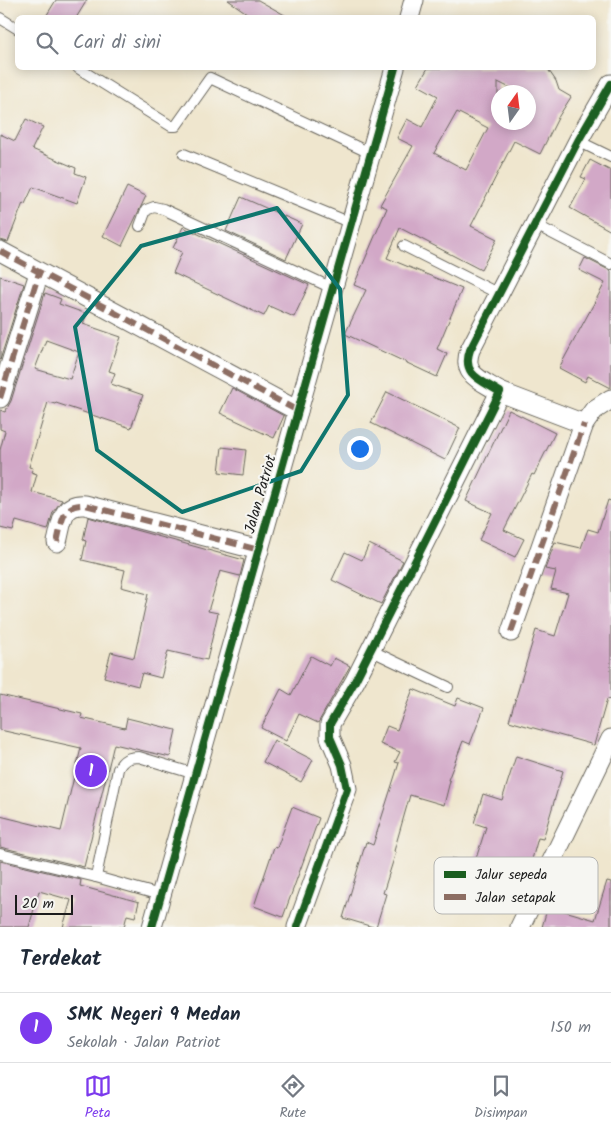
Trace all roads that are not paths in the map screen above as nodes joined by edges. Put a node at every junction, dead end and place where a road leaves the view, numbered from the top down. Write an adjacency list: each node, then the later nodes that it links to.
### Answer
1 (414, 0): 2 (street)
2 (410, 15)
3 (0, 18): 4 (lane)
4 (15, 27)
5 (81, 70): 9 (lane)
6 (394, 70): 9 (street, Jalan Patriot)
7 (610, 87): 8 (street)
8 (578, 141): 11 (lane); 13 (street)
9 (370, 153): 12 (street, Jalan Patriot)
10 (184, 154): 12 (lane)
11 (611, 157)
12 (351, 223): 19 (street, Jalan Patriot)
13 (536, 225): 17 (lane); 20 (street)
14 (140, 226): 19 (lane)
15 (404, 246): 20 (lane)
16 (0, 252): 18 (street)
17 (611, 264)
18 (39, 273): 22 (street); 24 (street)
19 (332, 288): 24 (street, Jalan Patriot)
20 (499, 294): 21 (street)
21 (500, 392): 25 (street); 29 (street)
22 (0, 398)
23 (611, 399): 25 (street)
24 (298, 411): 27 (street, Jalan Patriot)
25 (584, 424): 28 (street)
26 (57, 542): 27 (street)
27 (258, 550): 32 (street, Jalan Patriot)
28 (511, 632)
29 (370, 650): 30 (lane); 39 (street)
30 (448, 687)
31 (611, 739): 34 (street)
32 (195, 774): 35 (lane); 36 (street, Jalan Patriot)
33 (0, 854): 35 (lane)
34 (554, 857)
35 (96, 877): 36 (lane)
36 (160, 895): 38 (street, Jalan Patriot)
37 (526, 914): 40 (street)
38 (152, 927)
39 (297, 927)
40 (520, 927)

